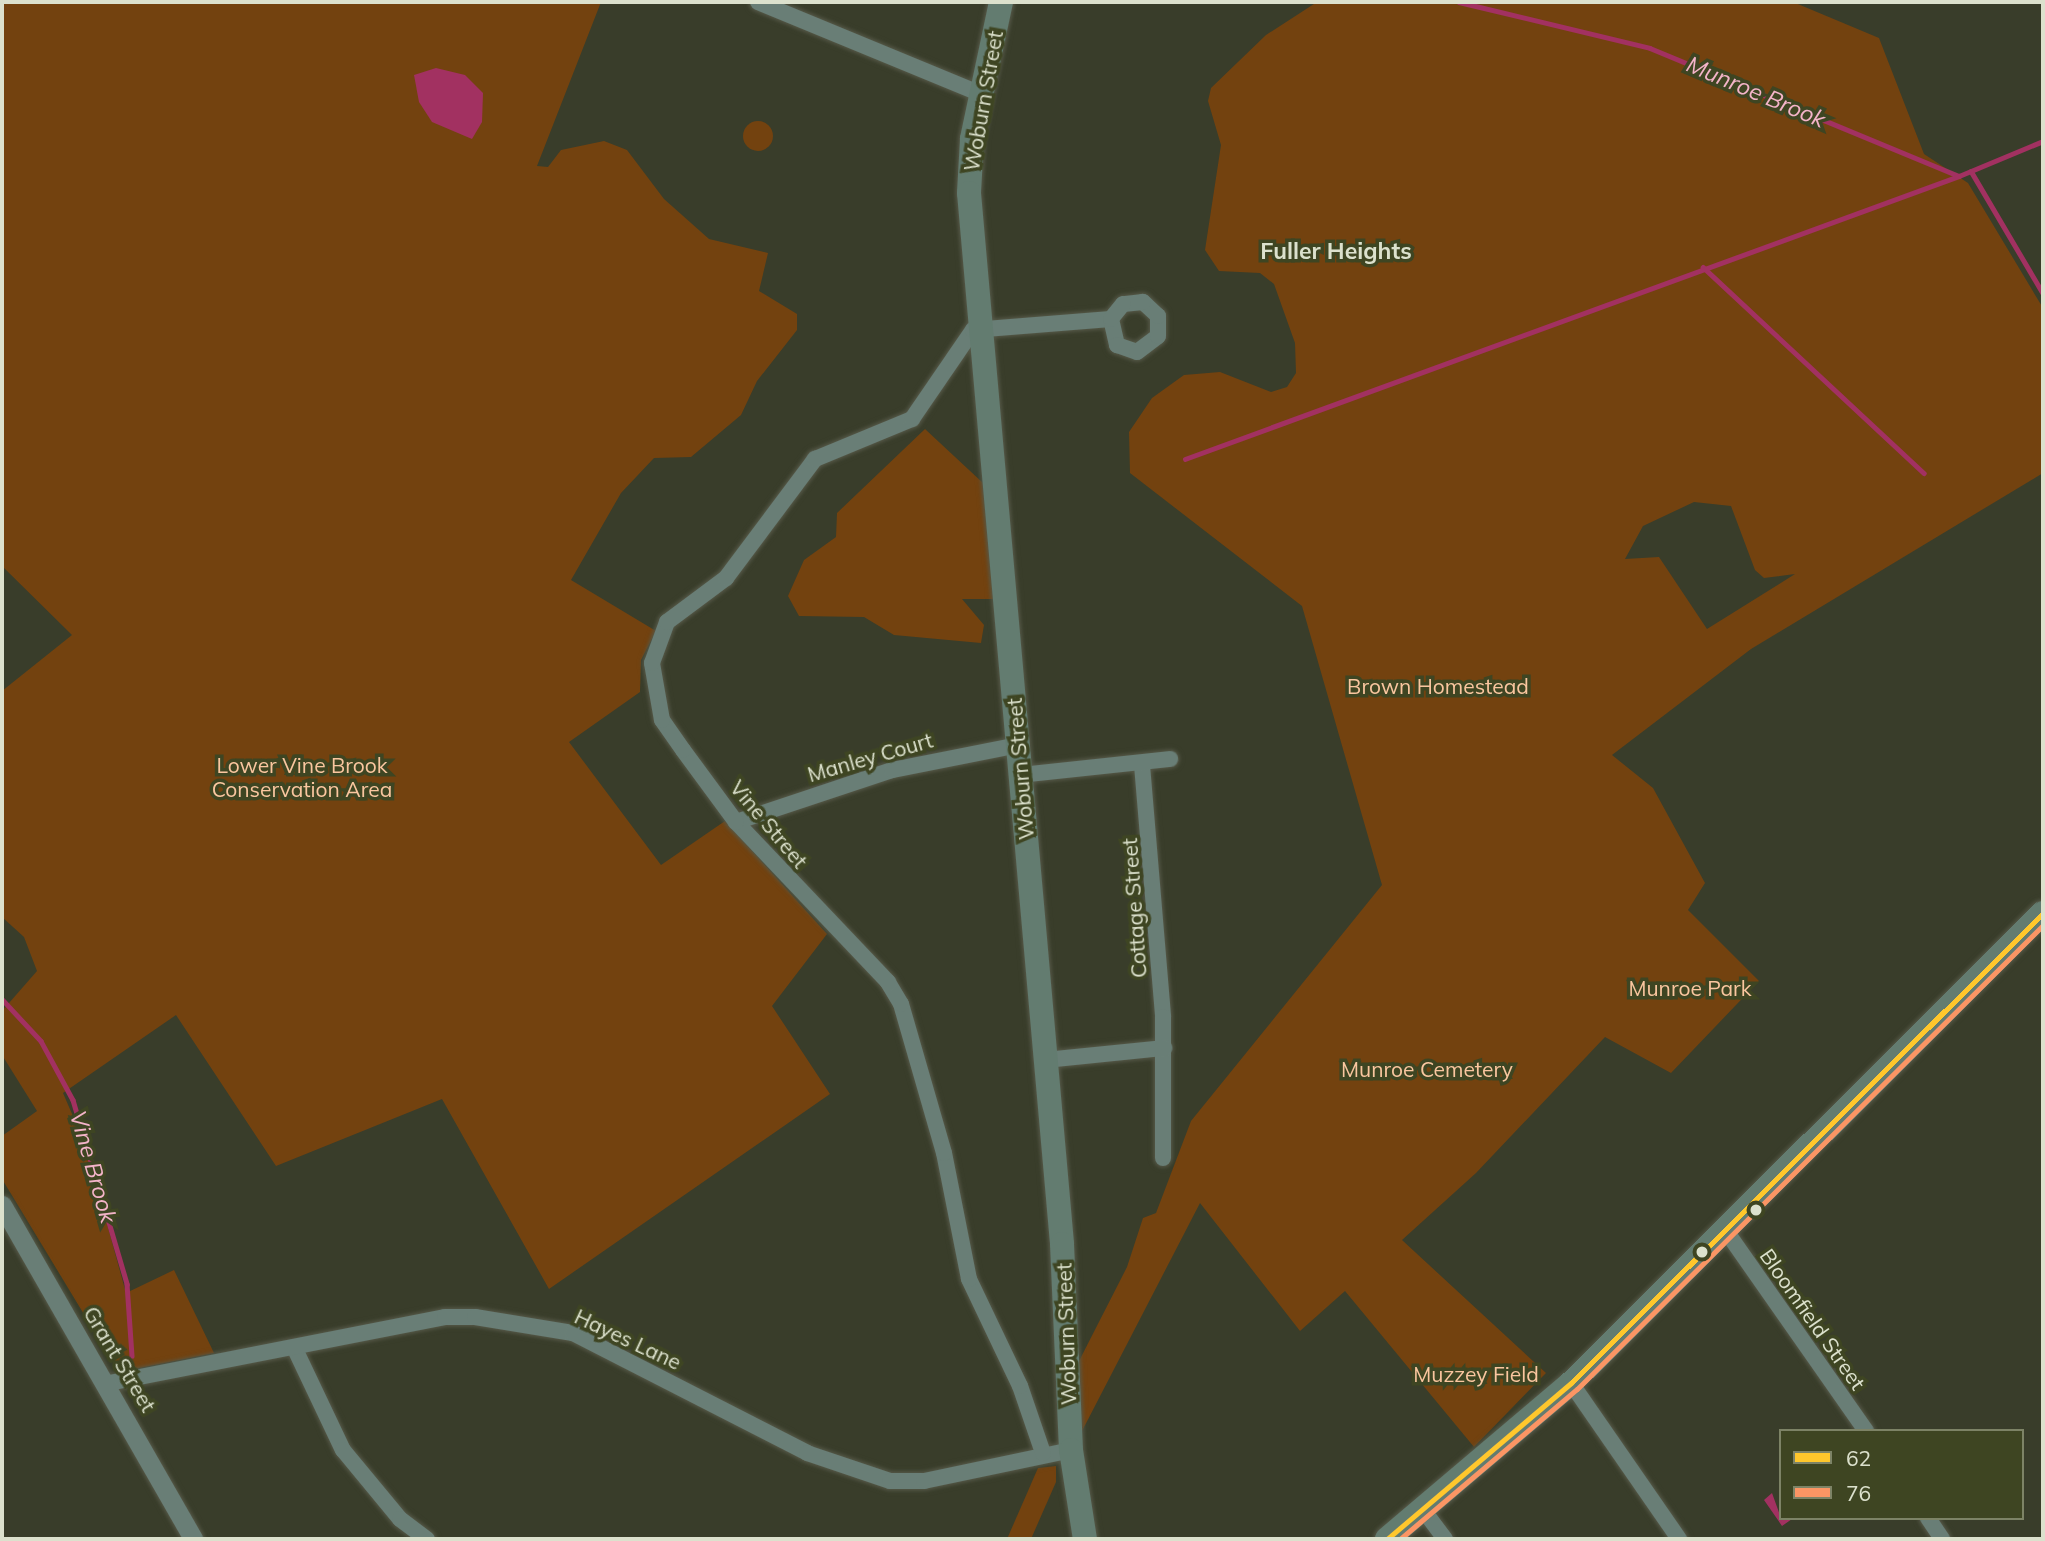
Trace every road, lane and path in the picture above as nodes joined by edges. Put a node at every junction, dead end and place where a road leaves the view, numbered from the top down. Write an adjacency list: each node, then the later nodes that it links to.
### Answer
1 (758, 2): 3 (street)
2 (1001, 2): 3 (main road, Woburn Street)
3 (981, 94): 5 (main road, Woburn Street)
4 (1111, 319): 5 (street)
5 (981, 326): 6 (main road, Woburn Street); 10 (street, Vine Street)
6 (1018, 745): 9 (main road, Woburn Street); 10 (street, Manley Court)
7 (1170, 759): 8 (street)
8 (1142, 765): 9 (street); 12 (street, Cottage Street)
9 (1020, 775): 13 (main road, Woburn Street)
10 (736, 822): 22 (street, Vine Street)
11 (2043, 913): 16 (main road)
12 (1164, 1048): 13 (street); 14 (street, Cottage Street)
13 (1046, 1060): 21 (main road, Woburn Street)
14 (1163, 1158)
15 (2, 1205): 18 (street, Grant Street)
16 (1726, 1231): 19 (main road); 20 (street, Bloomfield Street)
17 (294, 1347): 18 (street, Hayes Lane); 22 (street, Hayes Lane); 26 (street)
18 (109, 1383): 25 (street, Grant Street)
19 (1571, 1383): 23 (main road); 30 (street)
20 (1865, 1429)
21 (1071, 1451): 22 (street, Hayes Lane); 27 (main road, Woburn Street)
22 (1043, 1453)
23 (1424, 1511): 28 (main road); 29 (street)
24 (1929, 1520): 31 (street)
25 (193, 1539)
26 (427, 1539)
27 (1085, 1539)
28 (1387, 1539)
29 (1445, 1539)
30 (1679, 1539)
31 (1942, 1539)

